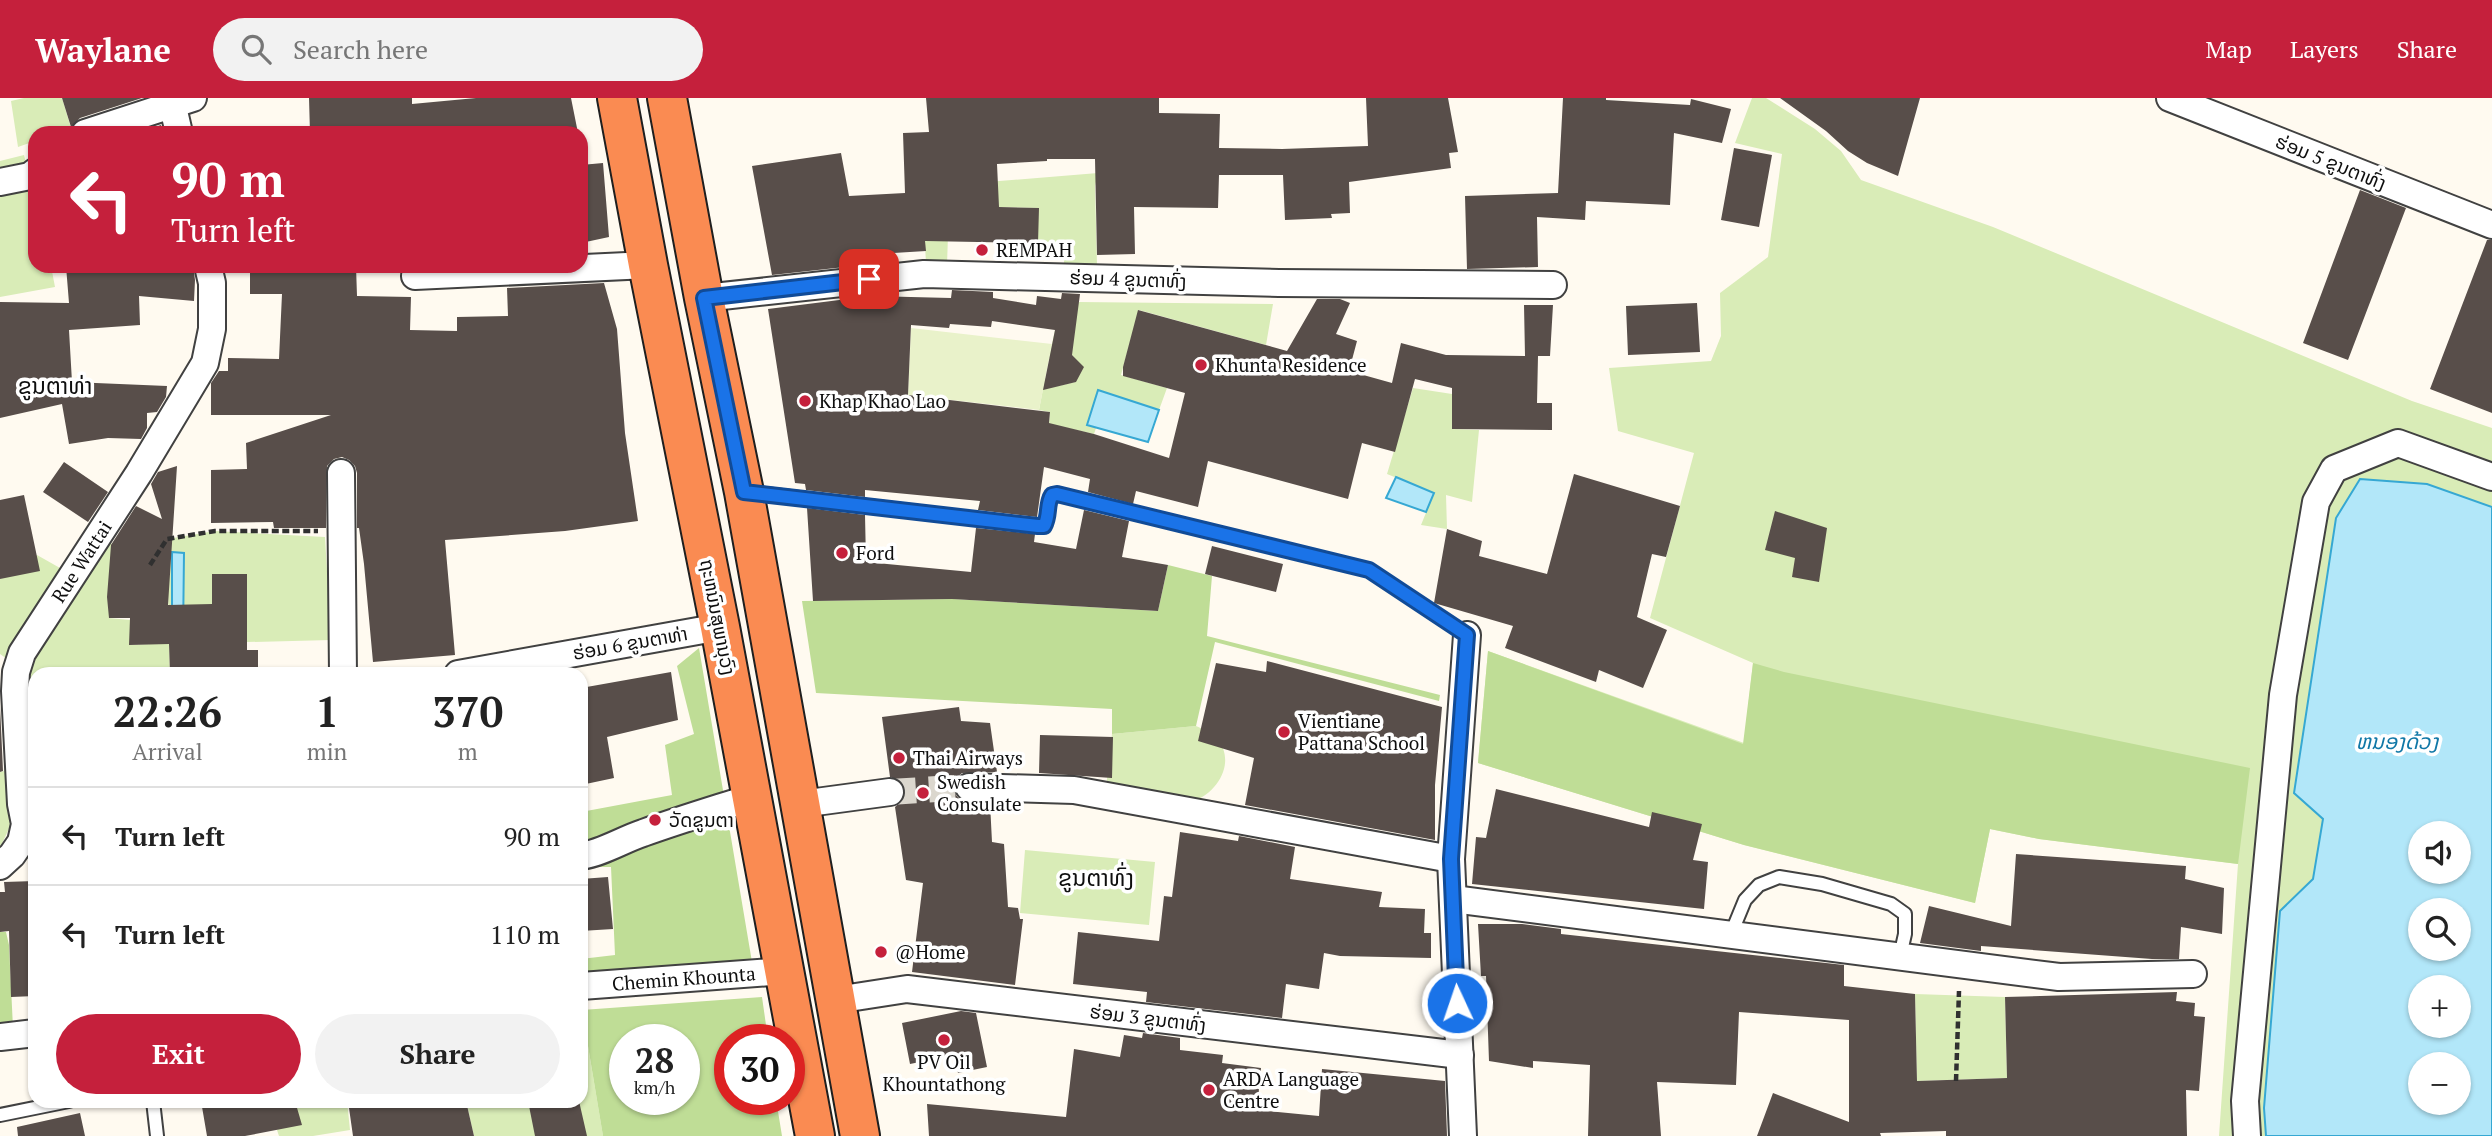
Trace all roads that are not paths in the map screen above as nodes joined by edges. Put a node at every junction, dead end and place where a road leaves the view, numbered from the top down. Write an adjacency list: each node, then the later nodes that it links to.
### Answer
1 (617, 98): 10 (highway, ຖະຫນົນສຸພານຸວົງ)
2 (667, 98): 16 (highway)
3 (2170, 98): 9 (street, ຮ່ອມ 5 ຂູນຕາທົ່ງ)
4 (179, 100): 5 (street); 6 (street)
5 (105, 126)
6 (179, 126)
7 (28, 176): 8 (street)
8 (0, 182)
9 (2492, 225)
10 (648, 265): 11 (street); 20 (highway, ຖະຫນົນສຸພານຸວົງ)
11 (588, 268)
12 (210, 273): 30 (street, Rue Wattai)
13 (479, 273): 14 (street)
14 (415, 276)
15 (1553, 285): 16 (street, ຮ່ອມ 4 ຂູນຕາທົ່ງ)
16 (704, 298): 19 (highway)
17 (341, 473): 22 (street)
18 (2492, 477): 48 (street)
19 (744, 492): 21 (lane); 27 (highway)
20 (720, 627): 23 (street, ຮ່ອມ 6 ຂູນຕາທ່າ); 26 (highway, ຖະຫນົນສຸພານຸວົງ)
21 (1467, 635): 29 (street)
22 (342, 667)
23 (497, 667)
24 (969, 788): 29 (street)
25 (890, 792): 27 (street)
26 (752, 797): 28 (street); 34 (highway, ຖະຫນົນສຸພານຸວົງ)
27 (801, 804): 37 (highway)
28 (588, 855)
29 (1451, 859): 31 (street)
30 (0, 866)
31 (1453, 899): 32 (street); 40 (street)
32 (1731, 934): 33 (street); 33 (lane)
33 (1900, 956): 35 (street)
34 (785, 971): 36 (street, Chemin Khounta); 45 (highway, ຖະຫນົນສຸພານຸວົງ)
35 (2193, 974)
36 (588, 985)
37 (836, 1000): 40 (street, ຮ່ອມ 3 ຂູນຕາທົ່ງ); 46 (highway)
38 (28, 1034): 39 (street)
39 (0, 1037)
40 (1460, 1055): 47 (street)
41 (34, 1108): 43 (lane)
42 (154, 1108): 44 (lane)
43 (0, 1115)
44 (157, 1136)
45 (815, 1136)
46 (860, 1136)
47 (1463, 1136)
48 (2247, 1136)

